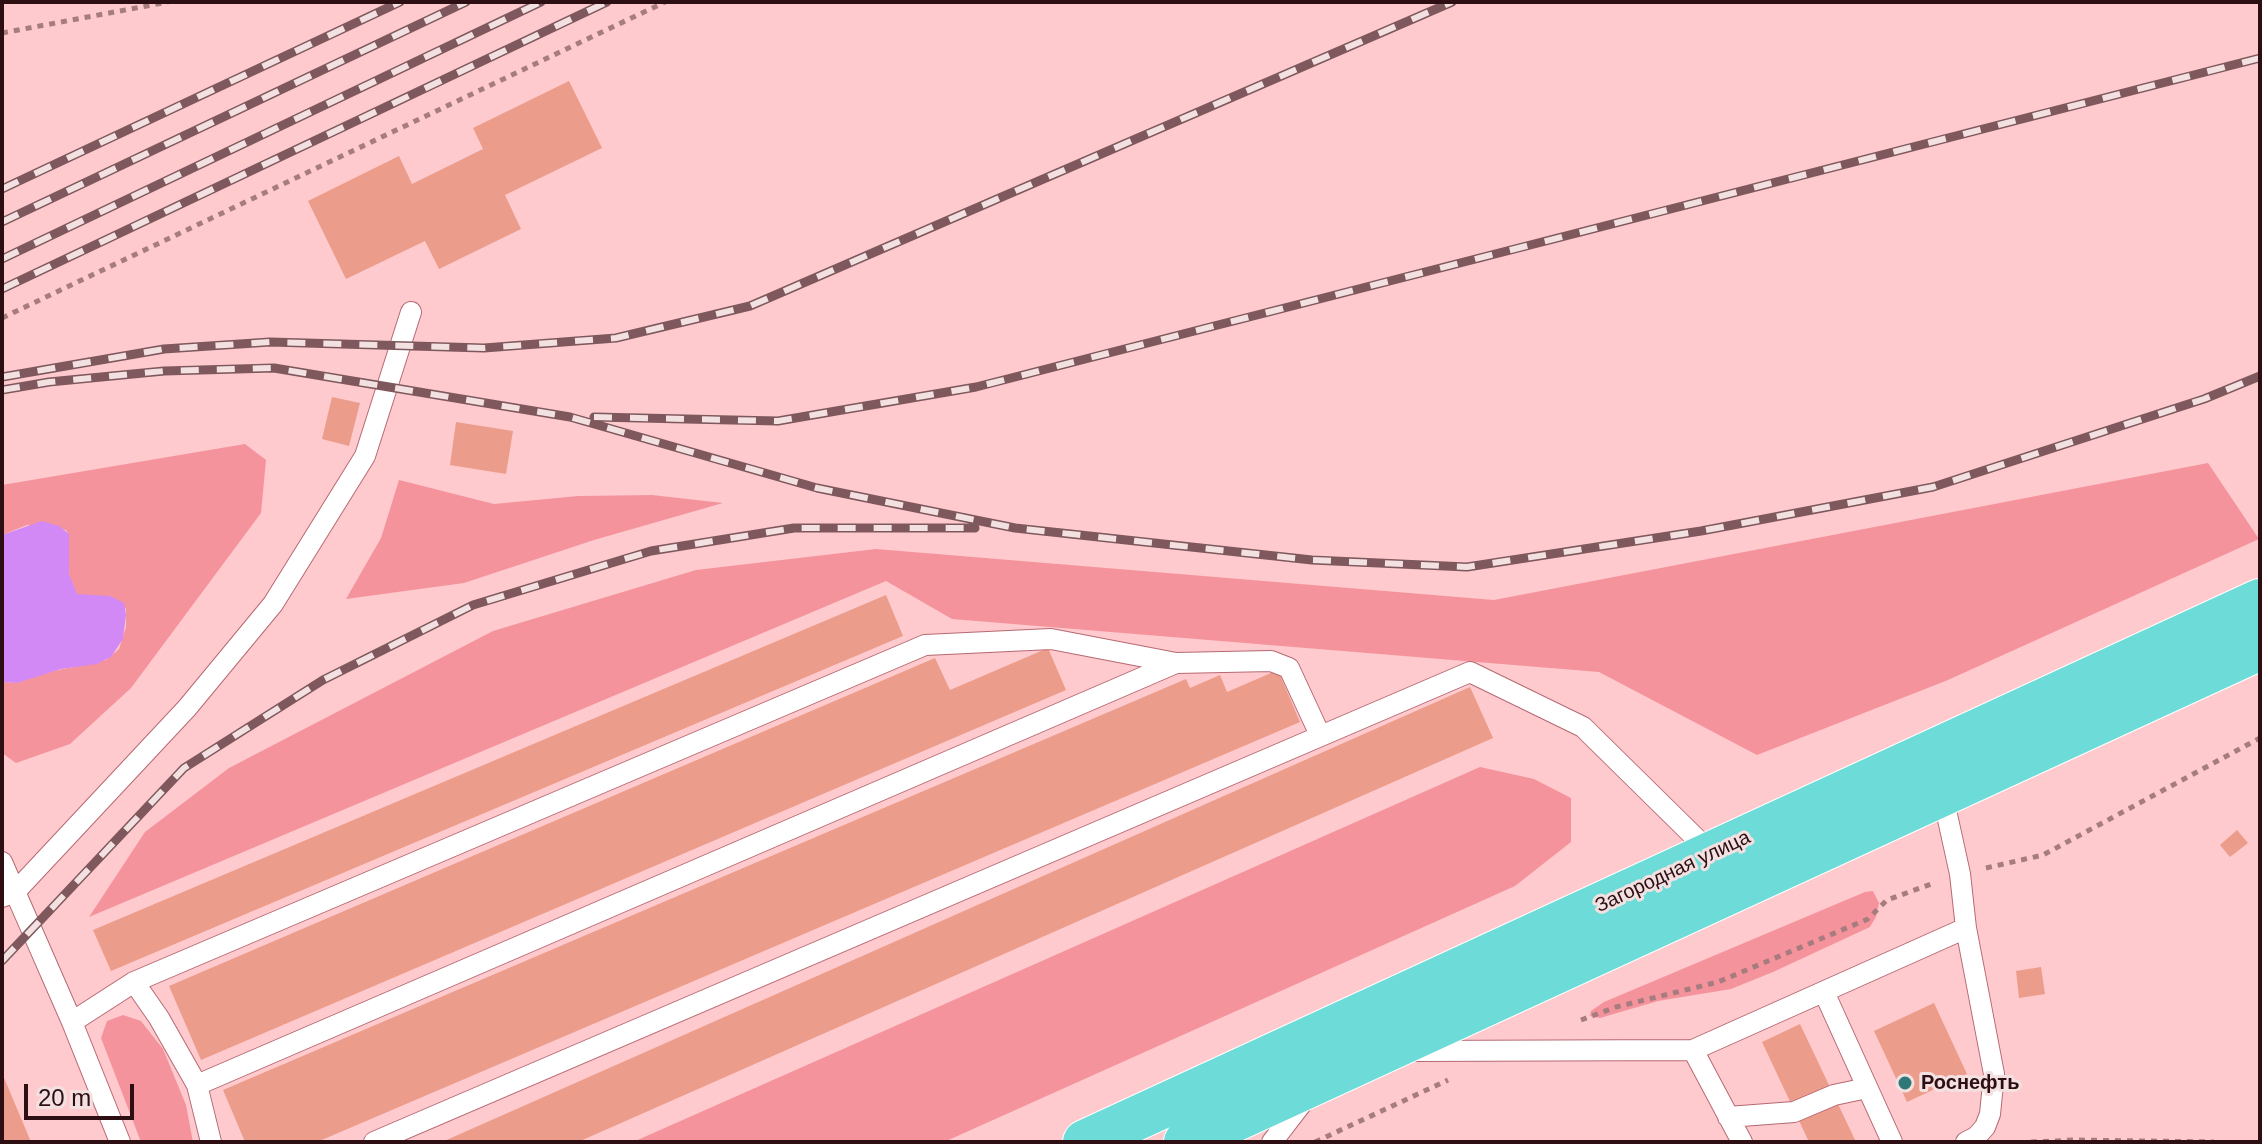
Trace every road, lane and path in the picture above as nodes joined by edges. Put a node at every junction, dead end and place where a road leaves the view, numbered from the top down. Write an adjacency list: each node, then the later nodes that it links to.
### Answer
1 (168, 2): 3 (path)
2 (665, 2): 5 (path)
3 (2, 33)
4 (411, 312): 15 (lane)
5 (2, 318)
6 (2260, 601): 12 (highway, Загородная улица)
7 (2260, 648): 11 (highway, Загородная улица)
8 (1176, 663): 9 (lane); 17 (lane); 25 (lane)
9 (1320, 735): 12 (lane); 30 (lane)
10 (2260, 738): 14 (path)
11 (1942, 792): 14 (lane); 22 (highway, Загородная улица)
12 (1712, 854): 31 (highway, Загородная улица)
13 (2, 862): 15 (lane)
14 (1960, 874): 16 (lane); 20 (path)
15 (8, 894): 19 (lane)
16 (1966, 928): 18 (lane); 37 (lane)
17 (134, 982): 19 (lane); 25 (lane)
18 (1824, 992): 21 (lane); 26 (lane)
19 (72, 1022): 28 (lane)
20 (1577, 1022)
21 (1693, 1050): 22 (lane); 27 (lane)
22 (1388, 1051): 24 (highway, Загородная улица)
23 (1455, 1077): 34 (path)
24 (1319, 1081): 32 (highway, Загородная улица); 33 (lane)
25 (197, 1085): 29 (lane)
26 (1867, 1088): 27 (lane); 36 (lane)
27 (1728, 1117): 35 (lane)
28 (120, 1142)
29 (211, 1142)
30 (374, 1142)
31 (1085, 1142)
32 (1186, 1142)
33 (1272, 1142)
34 (1315, 1142)
35 (1742, 1142)
36 (1892, 1142)
37 (1966, 1142)
38 (2031, 1142): 39 (path)
39 (2214, 1142)

